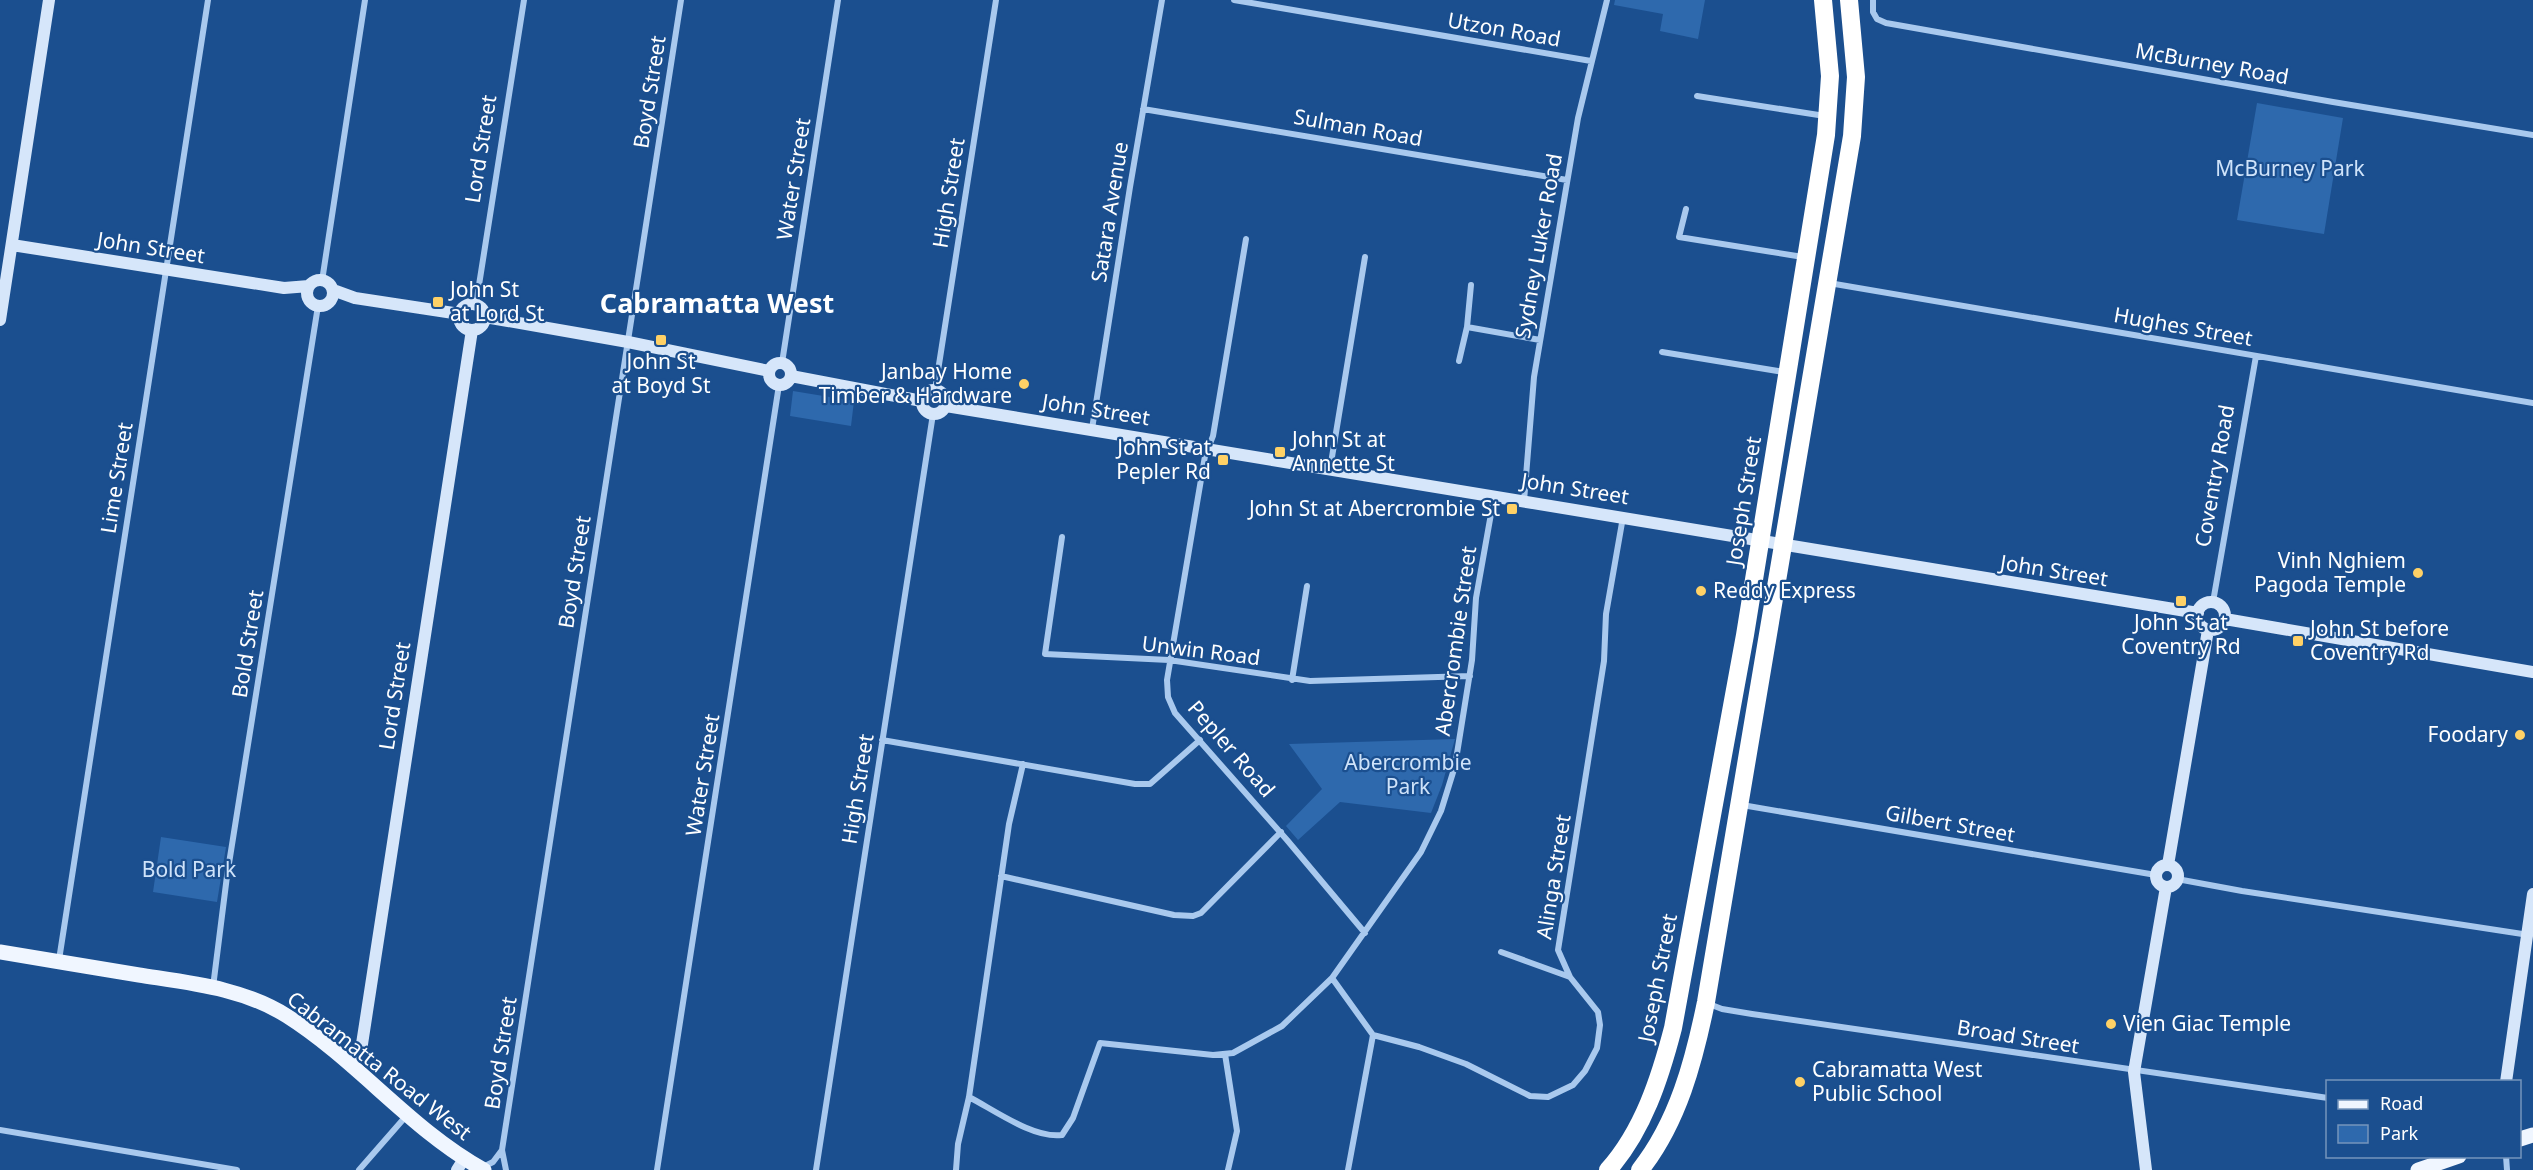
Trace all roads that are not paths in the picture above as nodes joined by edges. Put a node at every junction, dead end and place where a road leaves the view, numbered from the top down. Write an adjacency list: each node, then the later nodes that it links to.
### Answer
1 (49, 0): 22 (street)
2 (208, 0): 25 (street, Lime Street)
3 (365, 0): 26 (street)
4 (524, 0): 31 (street, Lord Street)
5 (681, 0): 38 (street, Boyd Street)
6 (838, 0): 42 (street, Water Street)
7 (996, 0): 47 (street, High Street)
8 (1162, 0): 16 (street, Satara Avenue)
9 (1234, 0): 14 (street, Utzon Road)
10 (1607, 0): 14 (street, Sydney Luker Road)
11 (1823, 0): 17 (highway, Joseph Street)
12 (1849, 0): 27 (highway, Joseph Street)
13 (1873, 0): 18 (street, McBurney Road)
14 (1591, 61): 19 (street, Sydney Luker Road)
15 (1697, 96): 17 (street)
16 (1143, 109): 19 (street, Sulman Road); 52 (street, Satara Avenue)
17 (1828, 117): 24 (highway, Joseph Street)
18 (2533, 135)
19 (1567, 180): 37 (street, Sydney Luker Road)
20 (1686, 209): 24 (street)
21 (1246, 239): 53 (street, Pepler Road)
22 (12, 245): 25 (street, John Street); 34 (street)
23 (1365, 257): 54 (street)
24 (1806, 258): 44 (highway, Joseph Street)
25 (166, 270): 30 (street, John Street); 85 (street, Lime Street)
26 (322, 281): 29 (street); 30 (street)
27 (1828, 283): 40 (street, Hughes Street); 60 (highway, Joseph Street)
28 (1471, 285): 35 (street)
29 (332, 296): 30 (street); 32 (street)
30 (312, 297): 88 (street, Bold Street)
31 (476, 304): 32 (street); 33 (street)
32 (460, 314): 36 (street)
33 (485, 317): 36 (street); 38 (street)
34 (0, 320)
35 (1467, 327): 37 (street); 41 (street)
36 (472, 330): 92 (street, Lord Street)
37 (1540, 340): 56 (street, Sydney Luker Road)
38 (628, 342): 43 (street); 99 (street, Boyd Street)
39 (1662, 352): 44 (street)
40 (2256, 356): 49 (street, Hughes Street); 62 (street, Coventry Road)
41 (1459, 361)
42 (782, 363): 43 (street); 45 (street)
43 (769, 371): 46 (street)
44 (1788, 372): 59 (highway, Joseph Street)
45 (791, 376): 46 (street); 48 (street)
46 (779, 385): 106 (street, Water Street)
47 (935, 390): 48 (street); 50 (street)
48 (922, 401): 51 (street)
49 (2533, 403)
50 (946, 405): 51 (street); 52 (street, John Street)
51 (933, 414): 70 (street, High Street)
52 (1092, 429): 53 (street, John Street)
53 (1208, 448): 54 (street, John Street); 66 (street, Pepler Road)
54 (1330, 469): 55 (street, John Street)
55 (1494, 496): 56 (street, John Street); 68 (street, Abercrombie Street)
56 (1524, 501): 57 (street, John Street)
57 (1623, 517): 59 (street, John Street); 86 (street, Alinga Street)
58 (1062, 537): 66 (street, Unwin Road)
59 (1760, 539): 60 (street, John Street); 111 (highway, Joseph Street)
60 (1782, 543): 63 (street, John Street); 73 (highway, Joseph Street)
61 (1306, 586): 69 (street)
62 (2212, 602): 63 (street); 64 (street)
63 (2198, 614): 65 (street)
64 (2225, 619): 65 (street); 67 (street)
65 (2208, 630): 75 (street)
66 (1169, 660): 69 (street, Unwin Road); 71 (street, Pepler Road)
67 (2533, 672)
68 (1470, 676): 69 (street, Unwin Road); 81 (street, Abercrombie Street)
69 (1292, 680)
70 (882, 740): 72 (street); 107 (street, High Street)
71 (1200, 740): 72 (street); 74 (street, Pepler Road)
72 (1023, 764): 77 (street)
73 (1739, 804): 76 (street, Gilbert Street); 89 (highway, Joseph Street)
74 (1281, 832): 77 (street); 81 (street, Pepler Road)
75 (2169, 865): 76 (street); 78 (street)
76 (2156, 875): 79 (street)
77 (1001, 876): 95 (street)
78 (2177, 879): 79 (street); 82 (street)
79 (2166, 887): 93 (street)
80 (2533, 894): 82 (street)
81 (1365, 933): 87 (street, Abercrombie Street)
82 (2530, 935): 94 (street)
83 (0, 952): 85 (main road, Cabramatta Road West)
84 (1501, 952): 86 (street)
85 (59, 962): 88 (main road, Cabramatta Road West)
86 (1570, 977): 90 (street, Alinga Street)
87 (1332, 978): 90 (street); 91 (street, Abercrombie Street)
88 (213, 987): 92 (main road, Cabramatta Road West)
89 (1706, 1002): 93 (street, Broad Street); 112 (highway, Joseph Street)
90 (1373, 1035): 110 (street)
91 (1225, 1054): 95 (street, Abercrombie Street); 109 (street)
92 (352, 1068): 97 (main road, Cabramatta Road West)
93 (2134, 1072): 96 (street, Broad Street); 113 (street)
94 (2506, 1080)
95 (969, 1097): 108 (street)
96 (2326, 1098)
97 (408, 1115): 101 (main road, Cabramatta Road West); 104 (street)
98 (0, 1130): 103 (street)
99 (502, 1150): 102 (street); 105 (street, Boyd Street)
100 (2453, 1158): 114 (main road)
101 (461, 1164): 102 (main road, Cabramatta Road West)
102 (482, 1169)
103 (237, 1170)
104 (359, 1170)
105 (506, 1170)
106 (657, 1170)
107 (816, 1170)
108 (957, 1170)
109 (1228, 1170)
110 (1348, 1170)
111 (1608, 1170)
112 (1640, 1170)
113 (2146, 1170)
114 (2418, 1170)

